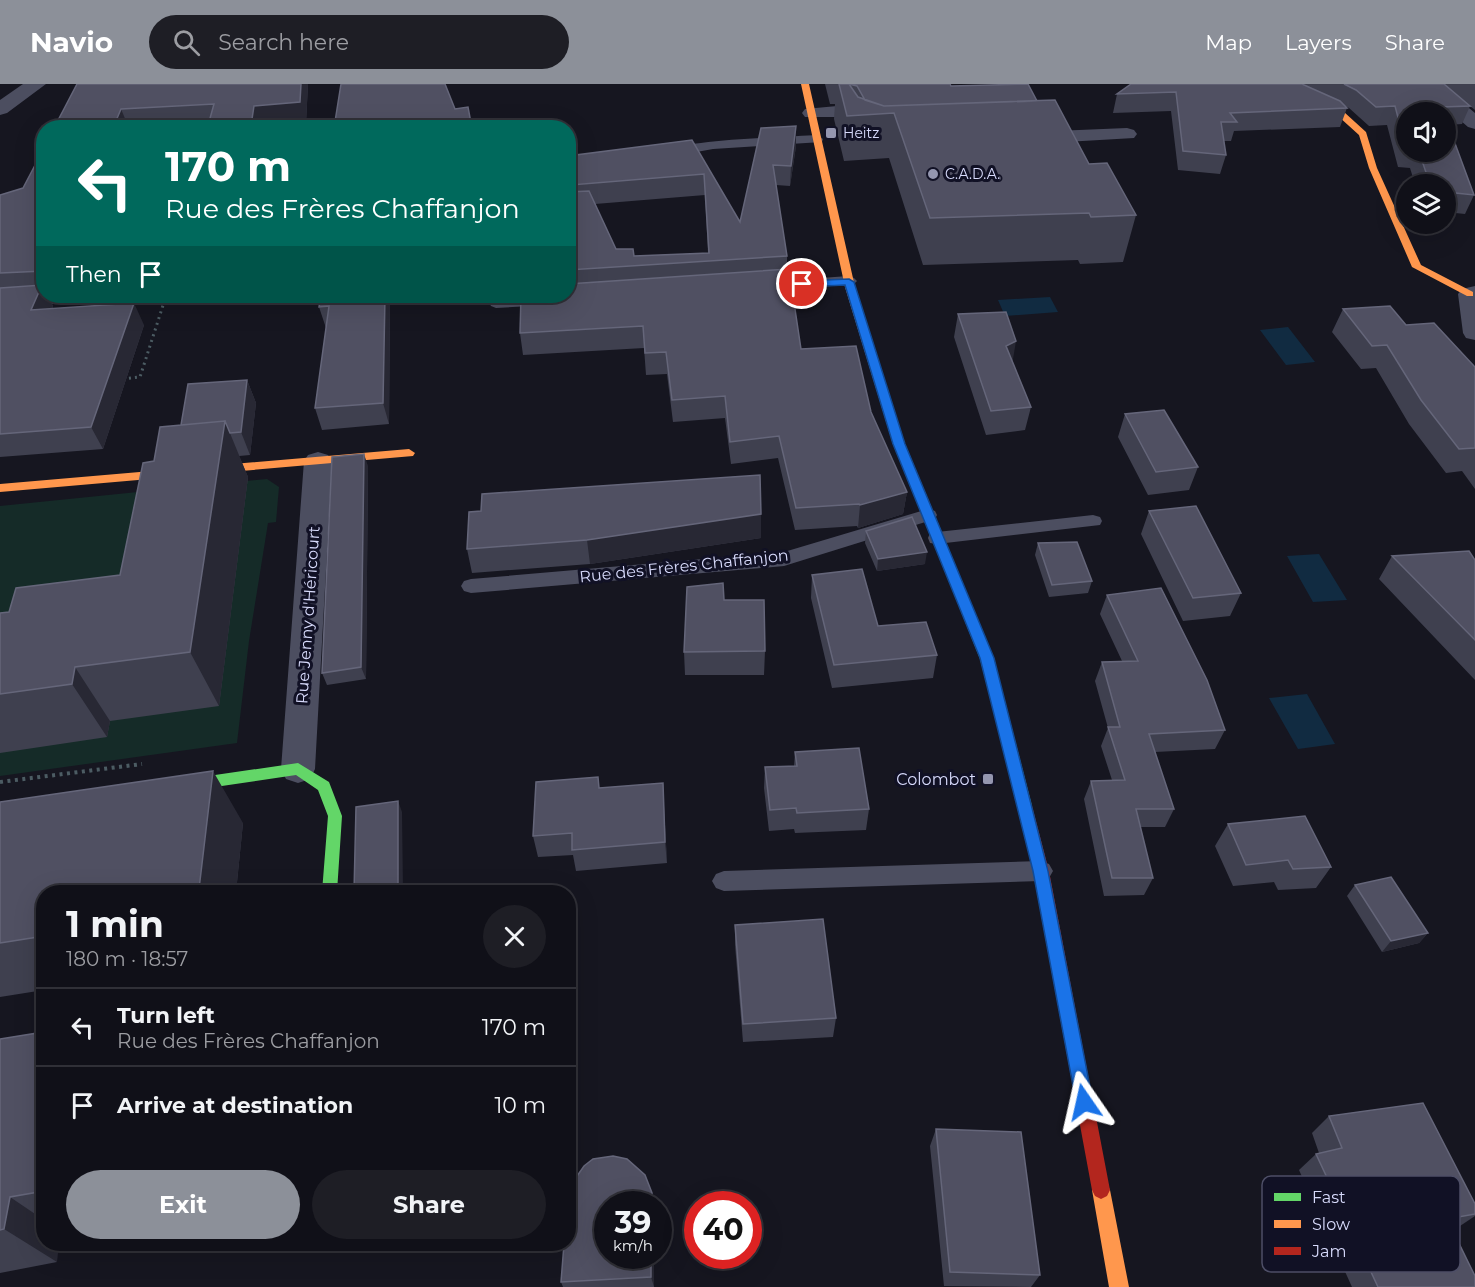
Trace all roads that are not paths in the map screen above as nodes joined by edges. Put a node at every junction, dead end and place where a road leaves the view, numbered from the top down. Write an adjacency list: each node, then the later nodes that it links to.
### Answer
1 (36, 84): 5 (street)
2 (806, 84): 6 (street)
3 (1268, 84): 15 (street)
4 (1428, 84): 7 (street)
5 (0, 109)
6 (812, 112): 10 (street); 11 (street)
7 (1475, 123)
8 (1127, 134): 9 (street)
9 (1009, 138)
10 (818, 139): 12 (lane); 13 (street)
11 (880, 143)
12 (658, 155)
13 (849, 282): 14 (lane); 22 (street)
14 (743, 288)
15 (1472, 293): 18 (street)
16 (36, 300): 17 (lane)
17 (0, 303)
18 (1475, 333)
19 (409, 453): 20 (street)
20 (318, 461): 21 (street); 26 (street, Rue Jenny d'Héricourt)
21 (0, 488)
22 (928, 515): 24 (street); 25 (lane, Rue des Frères Chaffanjon)
23 (1094, 521): 24 (lane)
24 (938, 538): 28 (street)
25 (471, 586)
26 (298, 769): 27 (street); 30 (street)
27 (161, 789)
28 (1041, 871): 29 (lane); 31 (street)
29 (724, 881)
30 (330, 885)
31 (1119, 1287)

